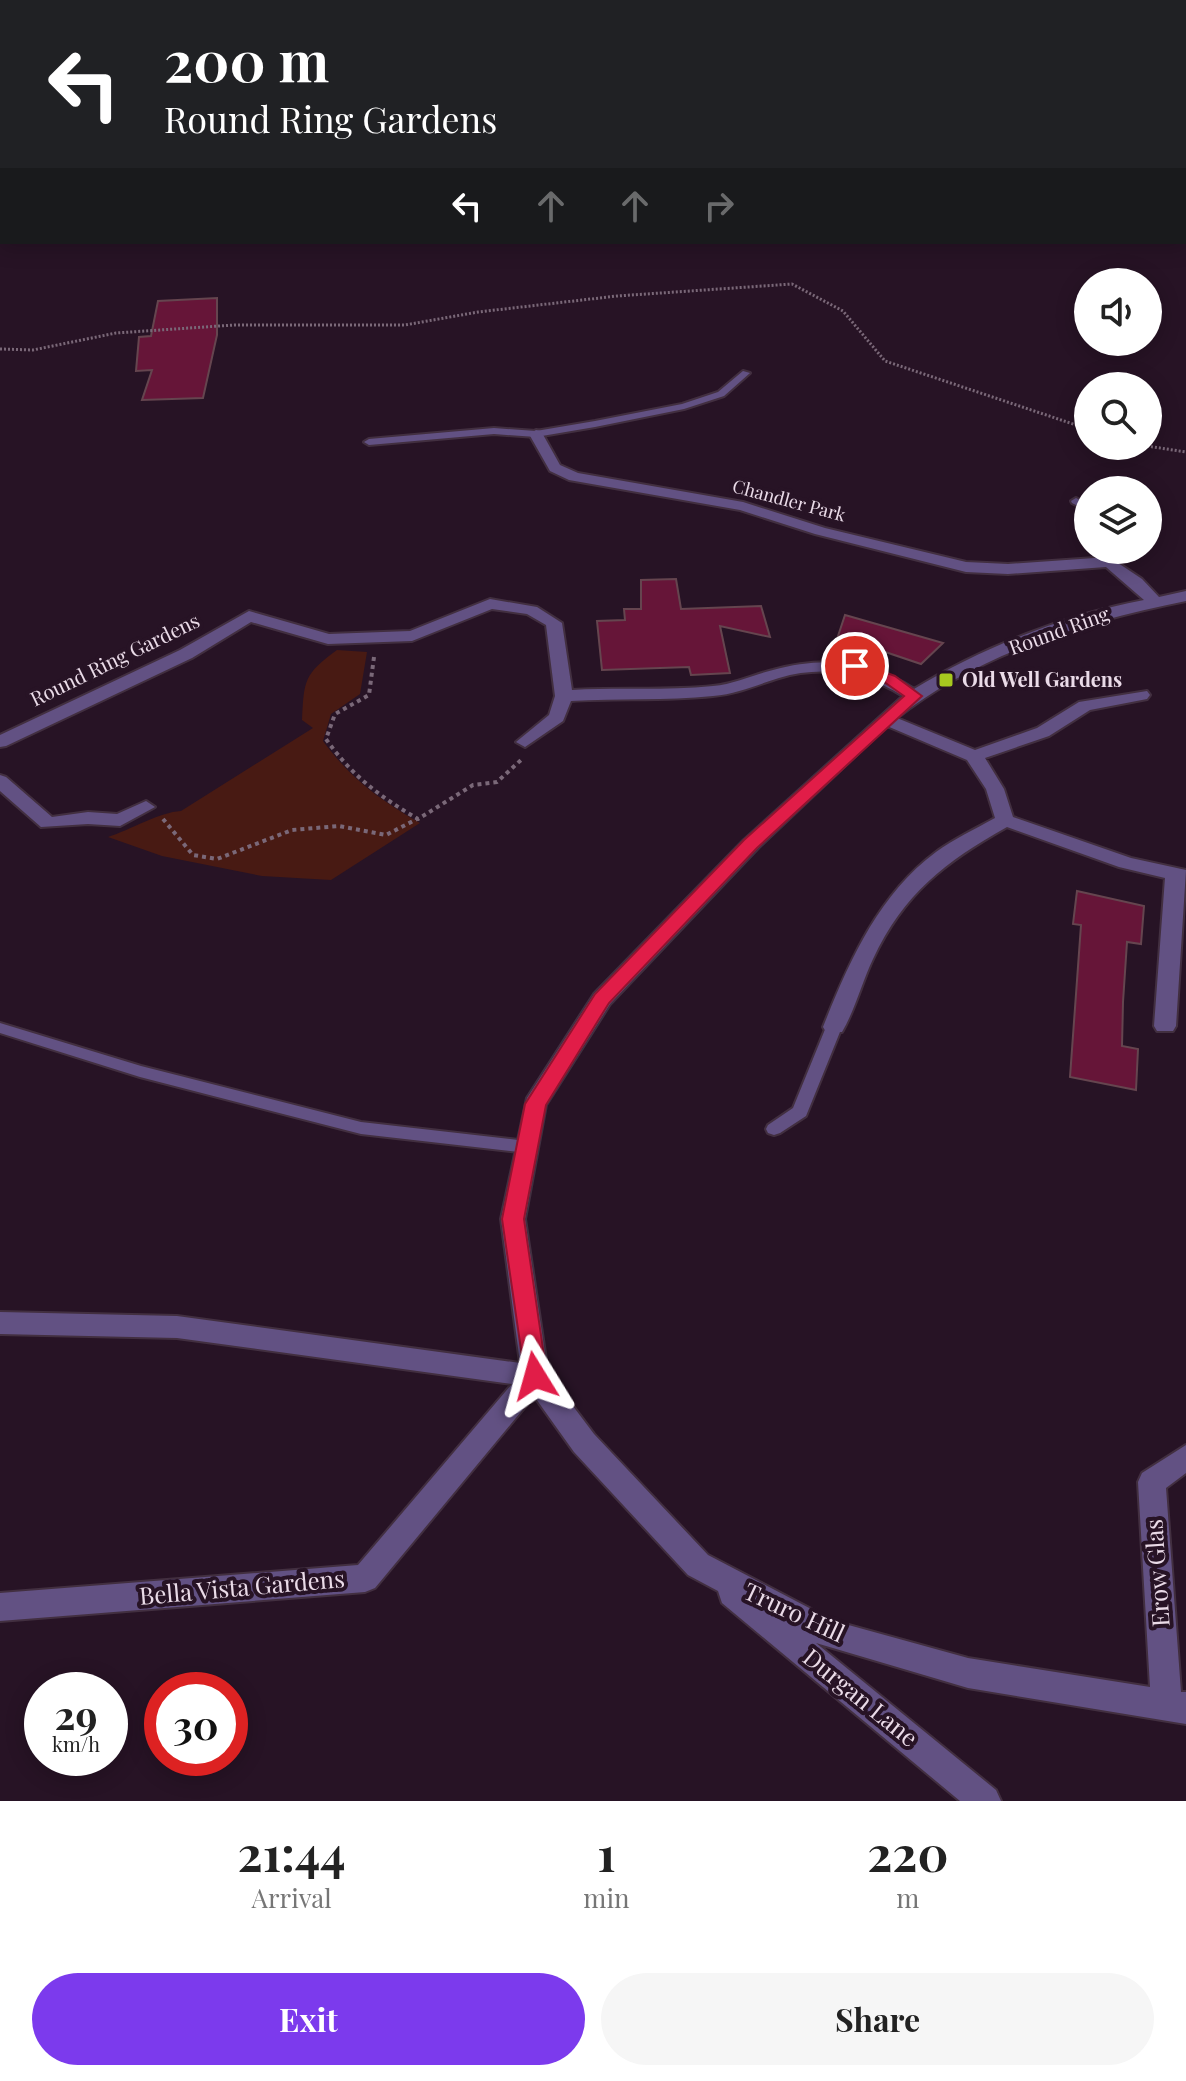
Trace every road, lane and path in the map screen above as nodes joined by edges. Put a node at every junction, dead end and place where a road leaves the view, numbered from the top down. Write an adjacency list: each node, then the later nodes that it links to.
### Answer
1 (0, 349): 3 (path)
2 (746, 373): 4 (lane)
3 (1074, 424)
4 (536, 434): 5 (lane); 8 (street, Chandler Park)
5 (369, 442)
6 (1162, 448): 7 (path)
7 (1186, 452)
8 (1080, 564)
9 (1112, 564): 12 (street)
10 (1186, 596): 12 (street, Round Ring)
11 (269, 603): 13 (street, Round Ring Gardens)
12 (1156, 603): 17 (street, Round Ring)
13 (249, 616): 14 (street); 20 (street, Round Ring Gardens)
14 (376, 640): 16 (street); 25 (path)
15 (1141, 695): 22 (street)
16 (564, 696): 17 (street); 19 (street)
17 (914, 696): 18 (street, Round Ring)
18 (885, 719): 22 (street); 32 (street, Round Ring)
19 (542, 730): 21 (street); 25 (path)
20 (0, 742)
21 (525, 742)
22 (974, 756): 26 (street)
23 (0, 781): 24 (street)
24 (146, 807): 25 (path)
25 (418, 819)
26 (1005, 820): 27 (street); 29 (street)
27 (1181, 876): 28 (street)
28 (1165, 1026)
29 (834, 1027): 31 (lane)
30 (0, 1028): 32 (lane)
31 (774, 1129)
32 (527, 1147): 34 (street, Round Ring)
33 (0, 1323): 34 (street)
34 (535, 1376): 36 (street, Truro Hill); 37 (street, Bella Vista Gardens)
35 (1186, 1457): 38 (street, Erow Glas)
36 (698, 1565): 38 (street, Truro Hill); 39 (street, Durgan Lane)
37 (0, 1607)
38 (1177, 1707)
39 (985, 1801)

